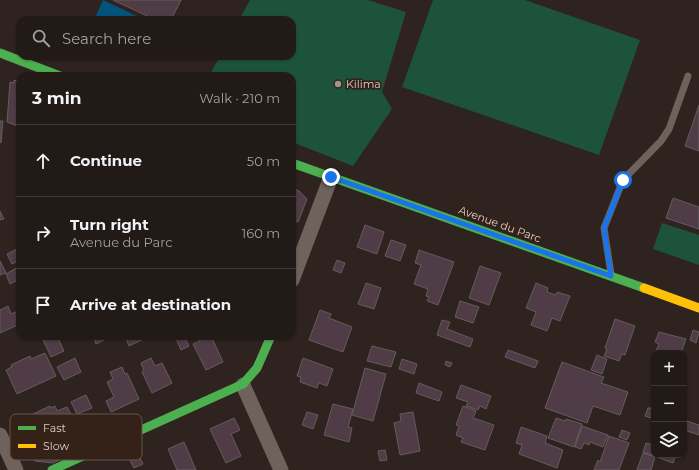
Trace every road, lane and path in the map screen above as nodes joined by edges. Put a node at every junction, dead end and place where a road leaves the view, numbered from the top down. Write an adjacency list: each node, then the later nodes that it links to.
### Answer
1 (0, 53): 2 (street)
2 (16, 59)
3 (18, 60): 4 (street)
4 (50, 72)
5 (688, 76): 9 (lane)
6 (296, 164): 7 (street, Avenue du Parc)
7 (331, 177): 8 (street); 9 (street, Avenue du Parc)
8 (296, 269)
9 (611, 276): 10 (street, Avenue du Parc)
10 (699, 308)
11 (270, 340): 12 (street)
12 (243, 385): 13 (street); 20 (street)
13 (142, 429)
14 (0, 435): 15 (street)
15 (10, 457)
16 (11, 460): 18 (street)
17 (74, 460): 19 (street)
18 (16, 470)
19 (52, 470)
20 (282, 470)

